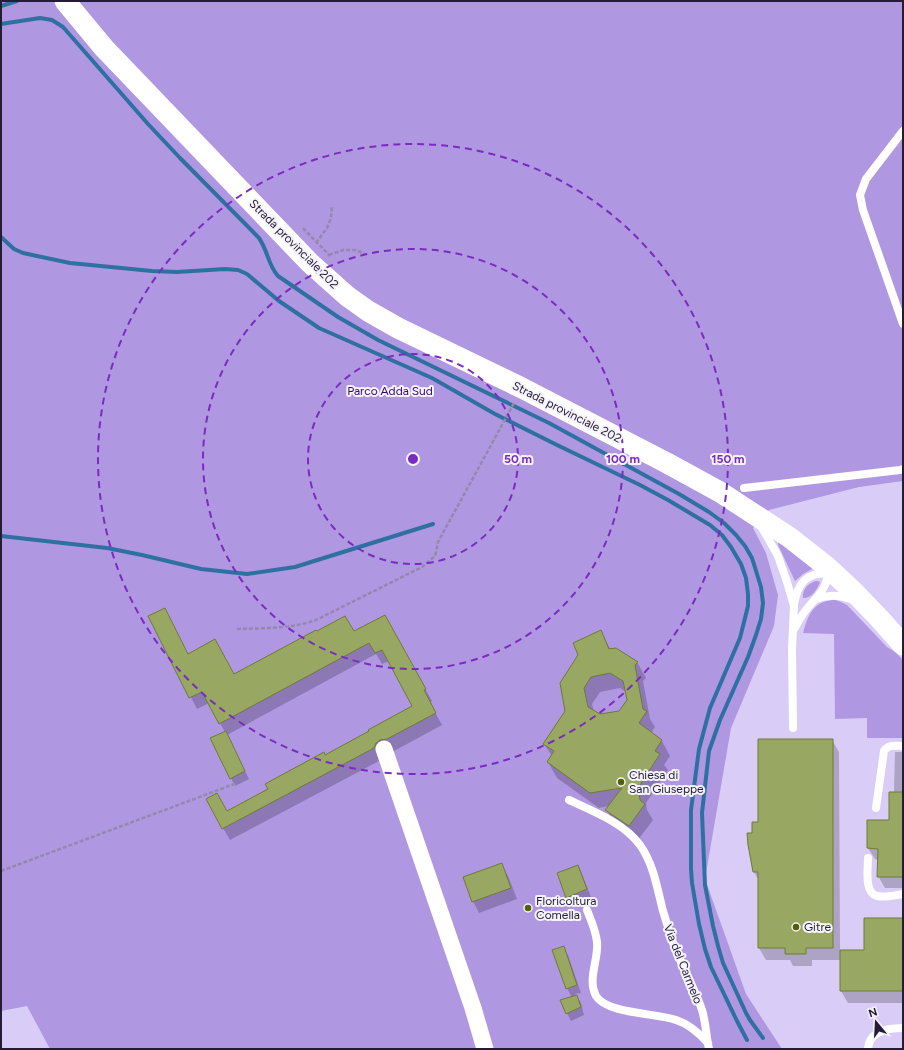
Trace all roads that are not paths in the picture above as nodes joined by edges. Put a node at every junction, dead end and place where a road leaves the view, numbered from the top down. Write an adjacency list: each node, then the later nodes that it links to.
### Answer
1 (65, 1): 6 (street, Strada provinciale 202)
2 (903, 131): 3 (lane)
3 (903, 324)
4 (903, 469): 5 (lane)
5 (744, 488)
6 (750, 511): 7 (street, Strada provinciale 202); 9 (lane)
7 (830, 571): 8 (lane); 9 (lane); 10 (street, Strada provinciale 202)
8 (816, 600): 10 (lane); 11 (lane)
9 (794, 606): 11 (lane)
10 (869, 607): 12 (street, Strada provinciale 202)
11 (794, 630): 13 (lane)
12 (903, 645)
13 (793, 728)
14 (903, 746): 17 (lane)
15 (384, 749): 23 (street)
16 (569, 800): 22 (lane, Via del Carmelo)
17 (876, 808)
18 (868, 858): 19 (lane)
19 (903, 894)
20 (587, 910): 22 (lane)
21 (903, 1028): 24 (lane)
22 (708, 1046)
23 (484, 1049)
24 (868, 1049)

